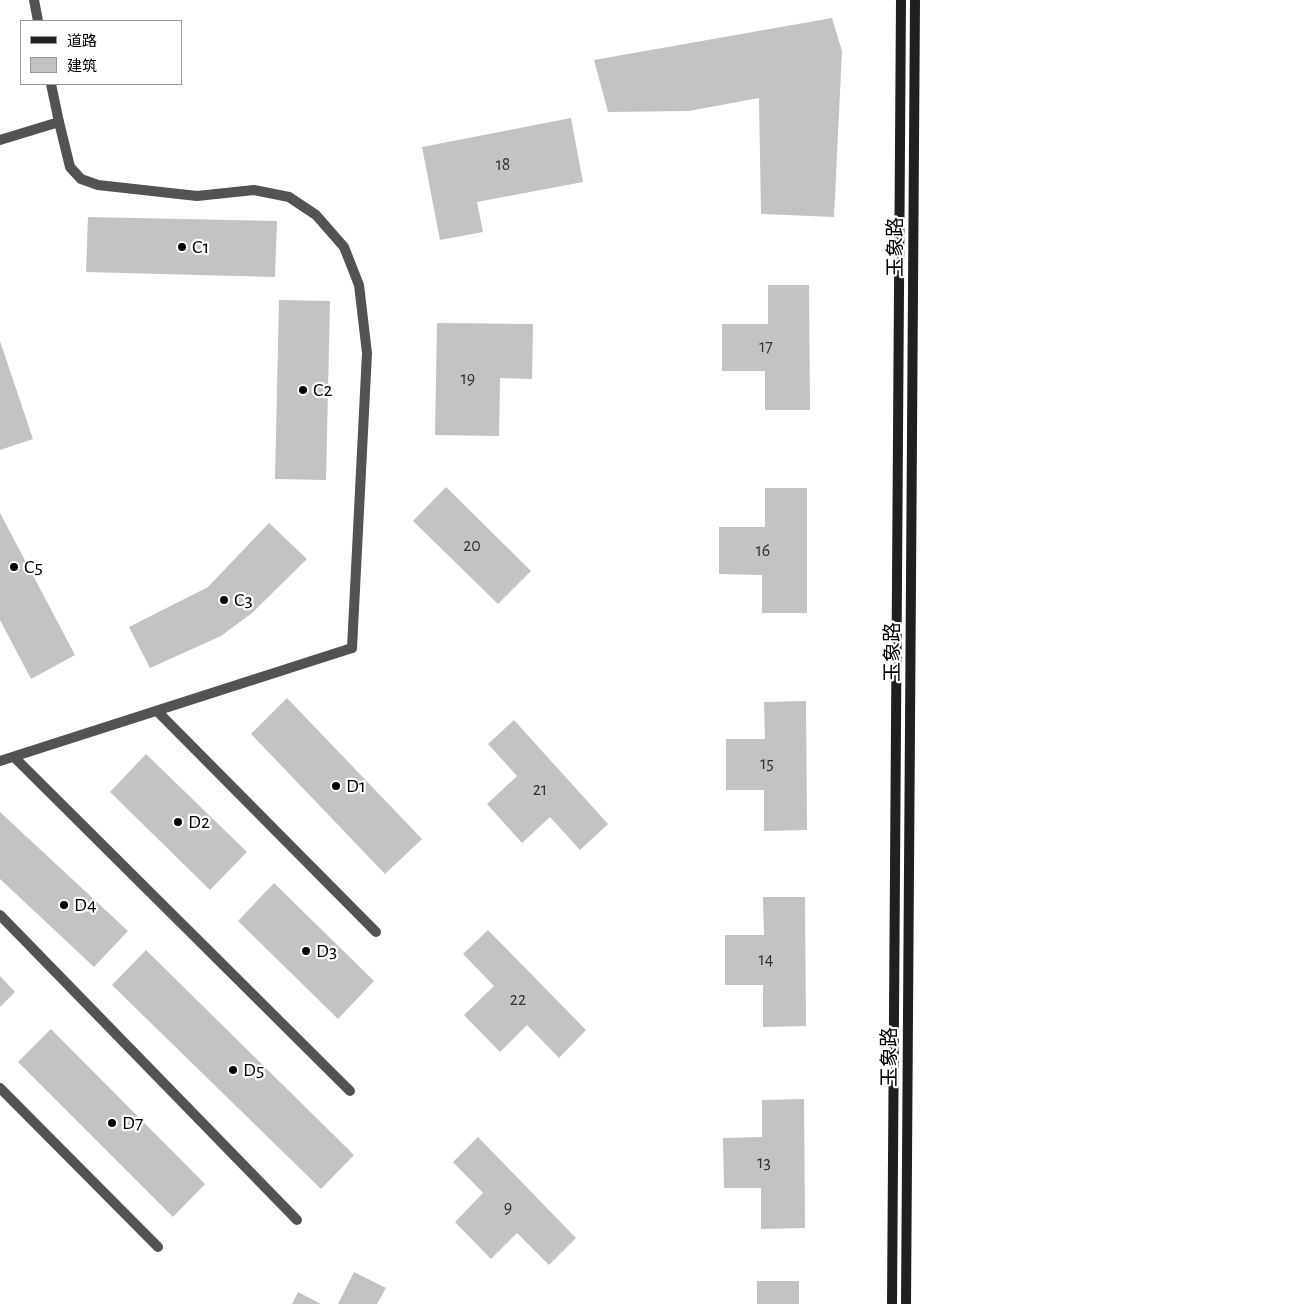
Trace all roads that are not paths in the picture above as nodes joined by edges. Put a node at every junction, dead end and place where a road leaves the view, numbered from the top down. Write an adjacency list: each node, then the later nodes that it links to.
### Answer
1 (34, 0): 4 (street)
2 (901, 0): 17 (street, 玉象路)
3 (915, 0): 18 (street, 玉象路)
4 (38, 20)
5 (51, 85): 6 (street)
6 (59, 122): 7 (street); 8 (street)
7 (0, 140)
8 (156, 711): 9 (street); 12 (street)
9 (14, 757): 10 (street); 14 (street)
10 (0, 761)
11 (0, 915): 15 (street)
12 (376, 932)
13 (0, 1088): 16 (street)
14 (350, 1090)
15 (297, 1220)
16 (158, 1247)
17 (892, 1304)
18 (906, 1304)

